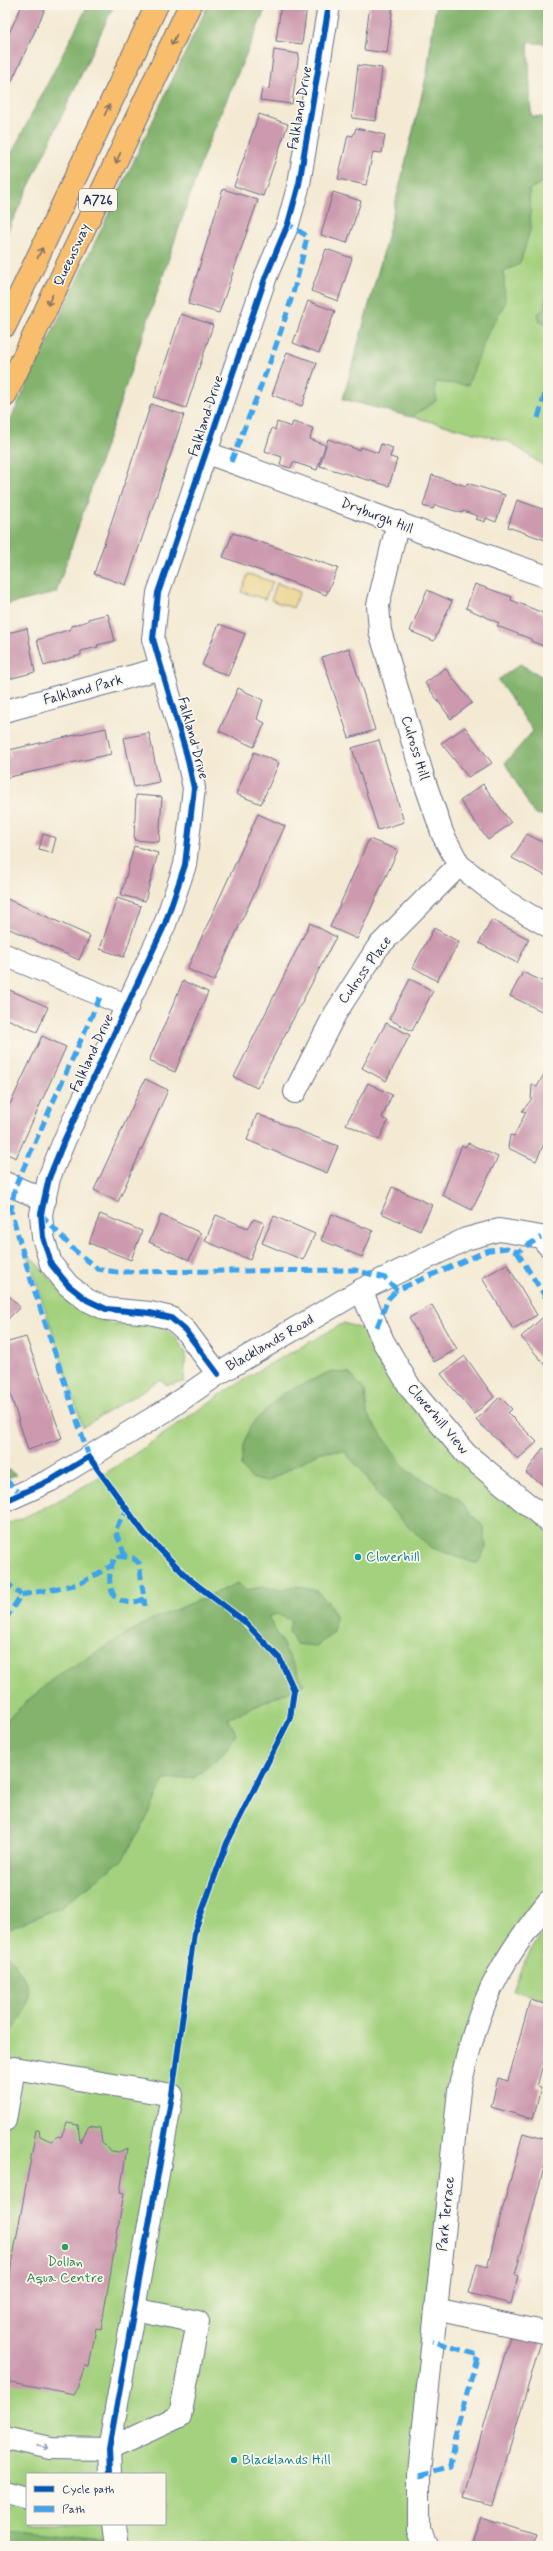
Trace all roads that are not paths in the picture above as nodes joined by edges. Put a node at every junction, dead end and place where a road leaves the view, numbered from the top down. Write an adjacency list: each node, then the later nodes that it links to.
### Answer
1 (157, 5): 4 (highway, A726, one-way to 1)
2 (190, 5): 5 (highway, Queensway / A726, one-way to 5)
3 (329, 5): 6 (street, Falkland Drive)
4 (5, 326)
5 (5, 396)
6 (207, 453): 7 (street, Dryburgh Hill); 9 (street, Falkland Drive)
7 (398, 522): 8 (street, Dryburgh Hill); 11 (street, Culross Hill)
8 (548, 577)
9 (162, 668): 10 (street, Falkland Park); 14 (street, Falkland Drive)
10 (5, 711)
11 (458, 865): 12 (street, Culross Hill); 15 (street, Culross Place)
12 (548, 926)
13 (5, 955): 14 (street)
14 (128, 1006): 17 (street, Falkland Drive)
15 (295, 1092)
16 (5, 1183): 17 (street)
17 (45, 1200): 20 (street, Falkland Drive)
18 (546, 1235): 19 (street, Blacklands Road)
19 (361, 1290): 20 (street, Blacklands Road); 22 (street, Cloverhill View)
20 (218, 1374): 21 (street, Blacklands Road)
21 (5, 1501)
22 (548, 1521)
23 (548, 1902): 25 (street, Park Terrace)
24 (5, 2120): 26 (street)
25 (435, 2309): 27 (street); 35 (street, Park Terrace)
26 (134, 2310): 29 (street); 29 (street)
27 (548, 2333)
28 (5, 2438): 29 (street, one-way to 29)
29 (109, 2449): 30 (street)
30 (110, 2473)
31 (5, 2492): 32 (street)
32 (26, 2498)
33 (114, 2525): 34 (street)
34 (117, 2546)
35 (426, 2546)

